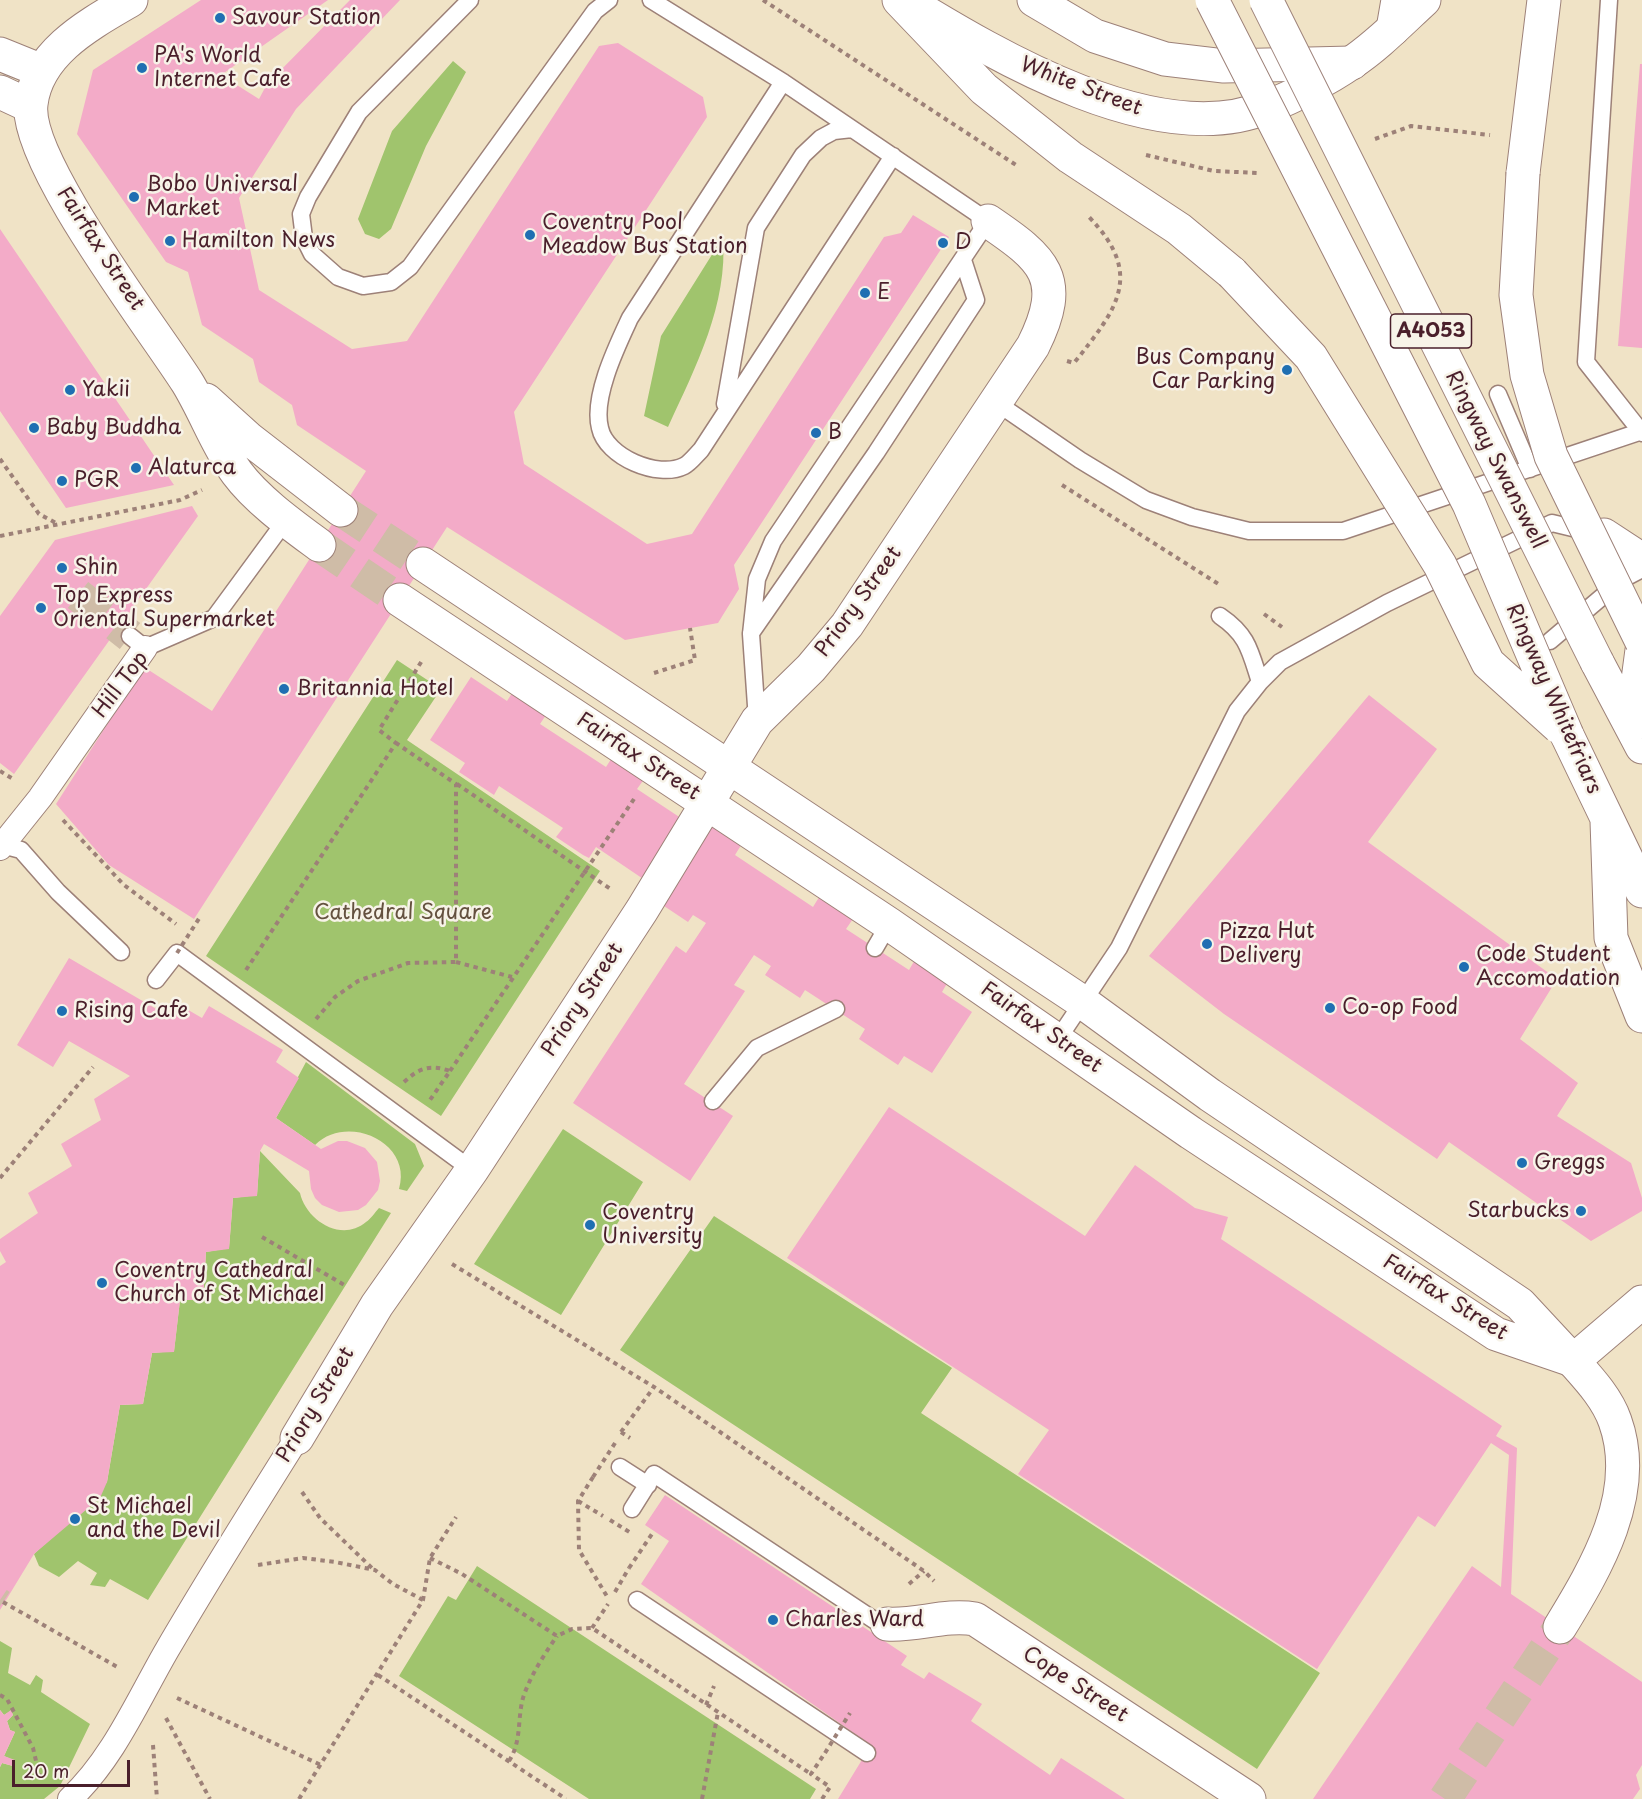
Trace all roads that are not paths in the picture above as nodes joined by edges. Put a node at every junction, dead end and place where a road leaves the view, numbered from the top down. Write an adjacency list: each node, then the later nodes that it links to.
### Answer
1 (131, 0): 16 (main road)
2 (470, 0): 3 (lane)
3 (609, 0)
4 (651, 0): 17 (lane)
5 (900, 0): 47 (main road, bridge)
6 (905, 0): 15 (main road, White Street)
7 (1034, 0): 15 (main road)
8 (1212, 0): 30 (main road, Ringway Swanswell / A4053, bridge)
9 (1266, 0): 48 (main road, Ringway Swanswell / A4053, bridge)
10 (1424, 0): 13 (main road, White Street)
11 (1544, 0): 43 (main road, bridge)
12 (1609, 0): 28 (lane)
13 (1395, 14): 15 (main road, White Street)
14 (0, 54): 16 (main road)
15 (1352, 63)
16 (42, 71): 19 (main road)
17 (783, 82): 20 (lane); 27 (lane)
18 (0, 92): 19 (main road)
19 (30, 106): 24 (main road, Fairfax Street)
20 (852, 129): 21 (lane); 27 (lane)
21 (893, 156): 22 (lane); 27 (lane)
22 (988, 221): 23 (lane); 26 (main road, Priory Street)
23 (963, 260): 40 (lane); 40 (lane)
24 (187, 383): 31 (main road, Fairfax Street); 32 (main road, Fairfax Street)
25 (1497, 394): 29 (lane)
26 (997, 403): 29 (lane); 46 (main road, Priory Street)
27 (724, 413)
28 (1641, 432): 29 (lane)
29 (1530, 469)
30 (1469, 504): 47 (main road, Ringway Whitefriars / A4053, bridge)
31 (341, 510)
32 (286, 520): 34 (main road, Fairfax Street); 42 (lane, Hill Top)
33 (1604, 536): 35 (main road); 45 (lane)
34 (319, 545)
35 (1642, 560)
36 (423, 564): 49 (main road, Fairfax Street)
37 (1642, 569): 41 (lane)
38 (400, 600): 50 (main road, Fairfax Street)
39 (1220, 616): 45 (lane)
40 (751, 634): 46 (lane)
41 (1550, 641)
42 (138, 642): 52 (street, Hill Top)
43 (1642, 642)
44 (1642, 650): 48 (main road)
45 (1260, 682): 56 (lane)
46 (758, 721): 49 (main road, Priory Street)
47 (1567, 735): 51 (main road, Ringway Whitefriars / A4053)
48 (1637, 736)
49 (727, 767): 50 (main road, Priory Street); 56 (main road, Fairfax Street)
50 (708, 803): 59 (main road, Fairfax Street); 61 (main road, Priory Street)
51 (1607, 821): 53 (main road, Ringway Whitefriars / A4053); 58 (main road)
52 (1, 846): 54 (lane)
53 (1642, 891)
54 (121, 952)
55 (156, 980): 61 (lane)
56 (1081, 1001): 59 (lane); 63 (main road, Fairfax Street)
57 (836, 1009): 60 (lane)
58 (1642, 1016)
59 (1058, 1039): 63 (main road, Fairfax Street)
60 (713, 1101)
61 (472, 1170): 64 (main road, Priory Street)
62 (1642, 1302): 63 (main road)
63 (1573, 1361): 70 (main road)
64 (297, 1438): 73 (street, Priory Street)
65 (620, 1467): 66 (lane)
66 (648, 1485): 67 (lane); 69 (lane)
67 (632, 1509)
68 (637, 1600): 71 (lane)
69 (887, 1624): 72 (main road, Cope Street)
70 (1560, 1627)
71 (867, 1753)
72 (1232, 1794)
73 (70, 1799)

